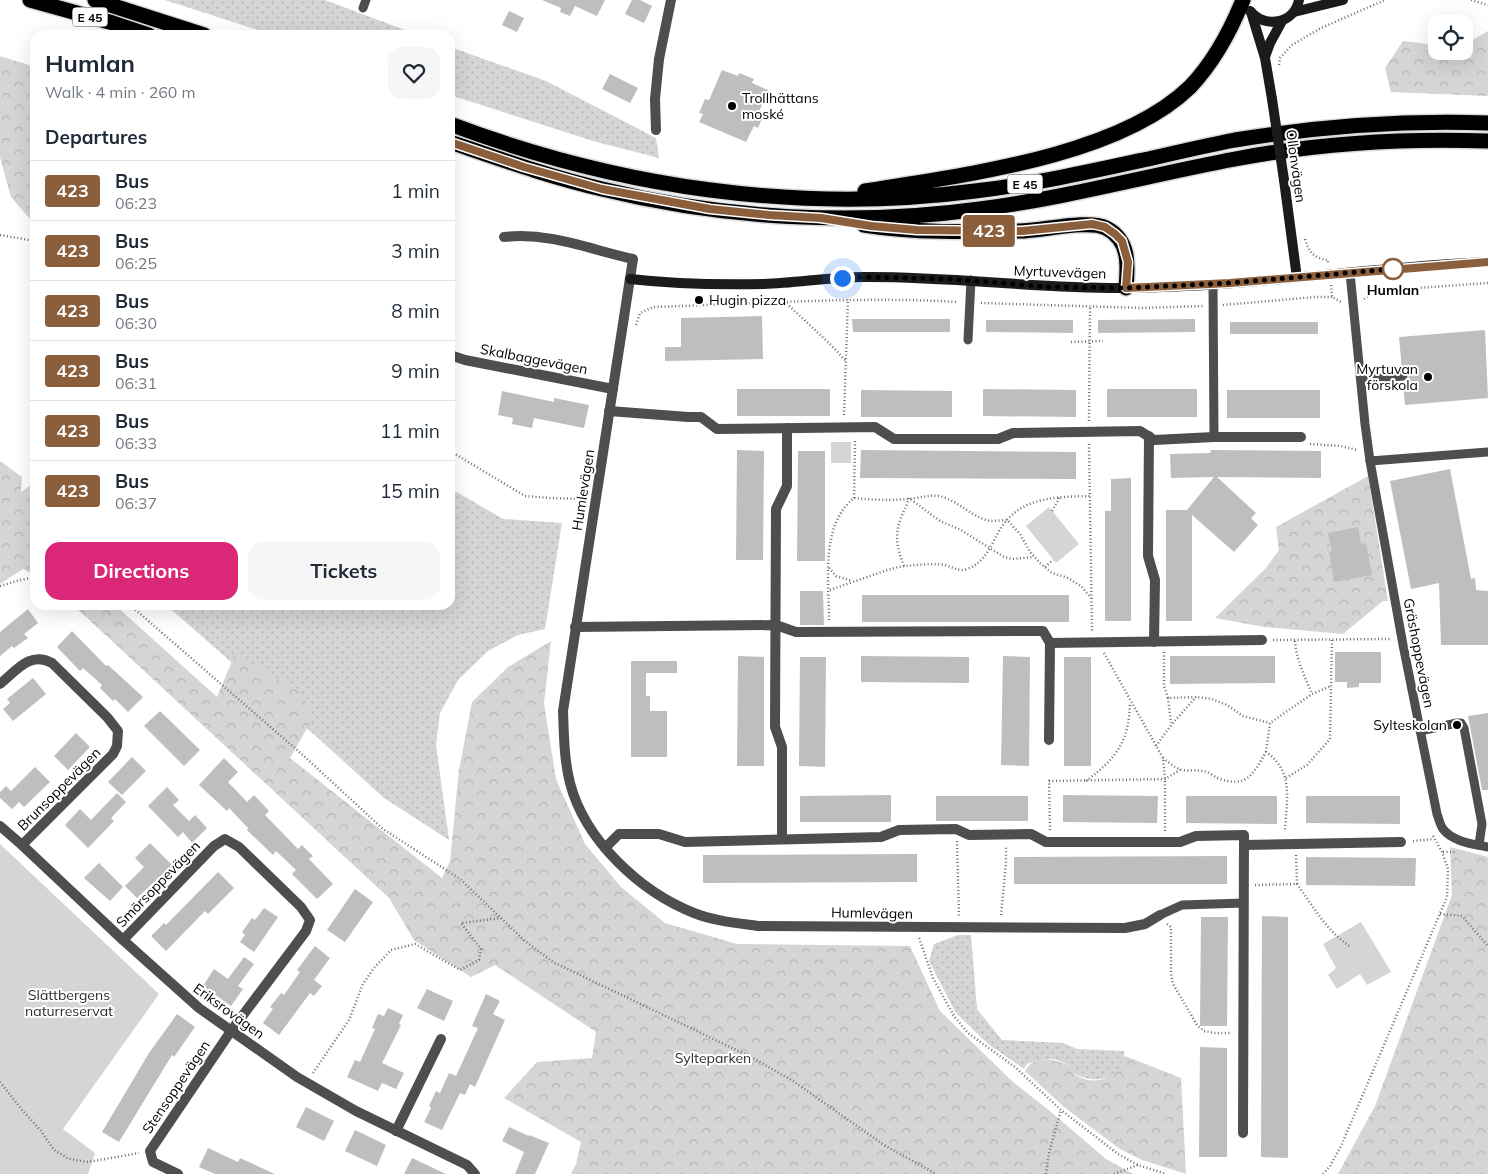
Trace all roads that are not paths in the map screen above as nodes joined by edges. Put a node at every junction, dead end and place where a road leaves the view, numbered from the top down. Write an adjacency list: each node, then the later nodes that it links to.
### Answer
1 (30, 0): 9 (highway, E 45)
2 (95, 0): 10 (highway, E 45)
3 (671, 0): 14 (street)
4 (1299, 0): 7 (street)
5 (1343, 0): 7 (street)
6 (1247, 4): 8 (street); 11 (street, Ollonvägen); 17 (highway)
7 (1294, 12): 8 (street)
8 (1282, 21): 11 (street)
9 (134, 30)
10 (188, 30)
11 (1265, 58): 22 (street, Ollonvägen, bridge)
12 (1488, 123): 17 (highway, E 45)
13 (455, 126): 17 (highway, E 45)
14 (656, 130)
15 (1488, 141): 18 (highway, E 45)
16 (455, 144): 18 (highway, E 45)
17 (814, 200)
18 (821, 218): 26 (highway)
19 (504, 237): 23 (street, Humlevägen)
20 (1488, 262): 21 (street, Myrtuvevägen)
21 (1350, 272): 22 (street, Myrtuvevägen); 30 (lane, Gräshoppevägen)
22 (1298, 278): 25 (street, Myrtuvevägen)
23 (630, 280): 24 (street, Myrtuvevägen); 31 (street, Humlevägen)
24 (971, 280): 26 (street, Myrtuvevägen); 27 (lane)
25 (1213, 284): 26 (street, Myrtuvevägen); 35 (lane)
26 (1126, 288)
27 (968, 340)
28 (455, 357): 31 (street, Skalbaggevägen)
29 (1403, 376): 30 (lane)
30 (1361, 380): 38 (lane, Gräshoppevägen)
31 (613, 389): 32 (street, Humlevägen)
32 (609, 412): 33 (street); 40 (street, Humlevägen)
33 (787, 428): 34 (street); 39 (street)
34 (1148, 436): 35 (street); 43 (street)
35 (1214, 437): 36 (street)
36 (1301, 437)
37 (1488, 452): 38 (lane)
38 (1370, 461): 45 (lane, Gräshoppevägen)
39 (776, 625): 40 (street); 42 (street); 48 (street)
40 (575, 627): 53 (street, Humlevägen)
41 (1262, 640): 43 (street)
42 (1050, 642): 43 (street); 46 (street)
43 (1159, 642)
44 (0, 684): 50 (street, Brunsoppevägen)
45 (1420, 731): 52 (lane, Gräshoppevägen); 52 (lane)
46 (1049, 740)
47 (0, 826): 50 (street, Eriksrovägen)
48 (782, 839): 51 (street); 53 (street)
49 (1401, 842): 51 (street)
50 (22, 845): 56 (street, Eriksrovägen)
51 (1244, 845): 54 (street)
52 (1484, 846)
53 (605, 848): 55 (street, Humlevägen)
54 (1244, 904): 55 (lane); 60 (street)
55 (1158, 916)
56 (123, 940): 57 (street, Eriksrovägen); 57 (street, Smörsoppevägen)
57 (231, 1031): 59 (street, Eriksrovägen); 61 (street, Stensoppevägen)
58 (442, 1039): 59 (street)
59 (396, 1131): 62 (street, Eriksrovägen)
60 (1243, 1133)
61 (178, 1174)
62 (475, 1174)

